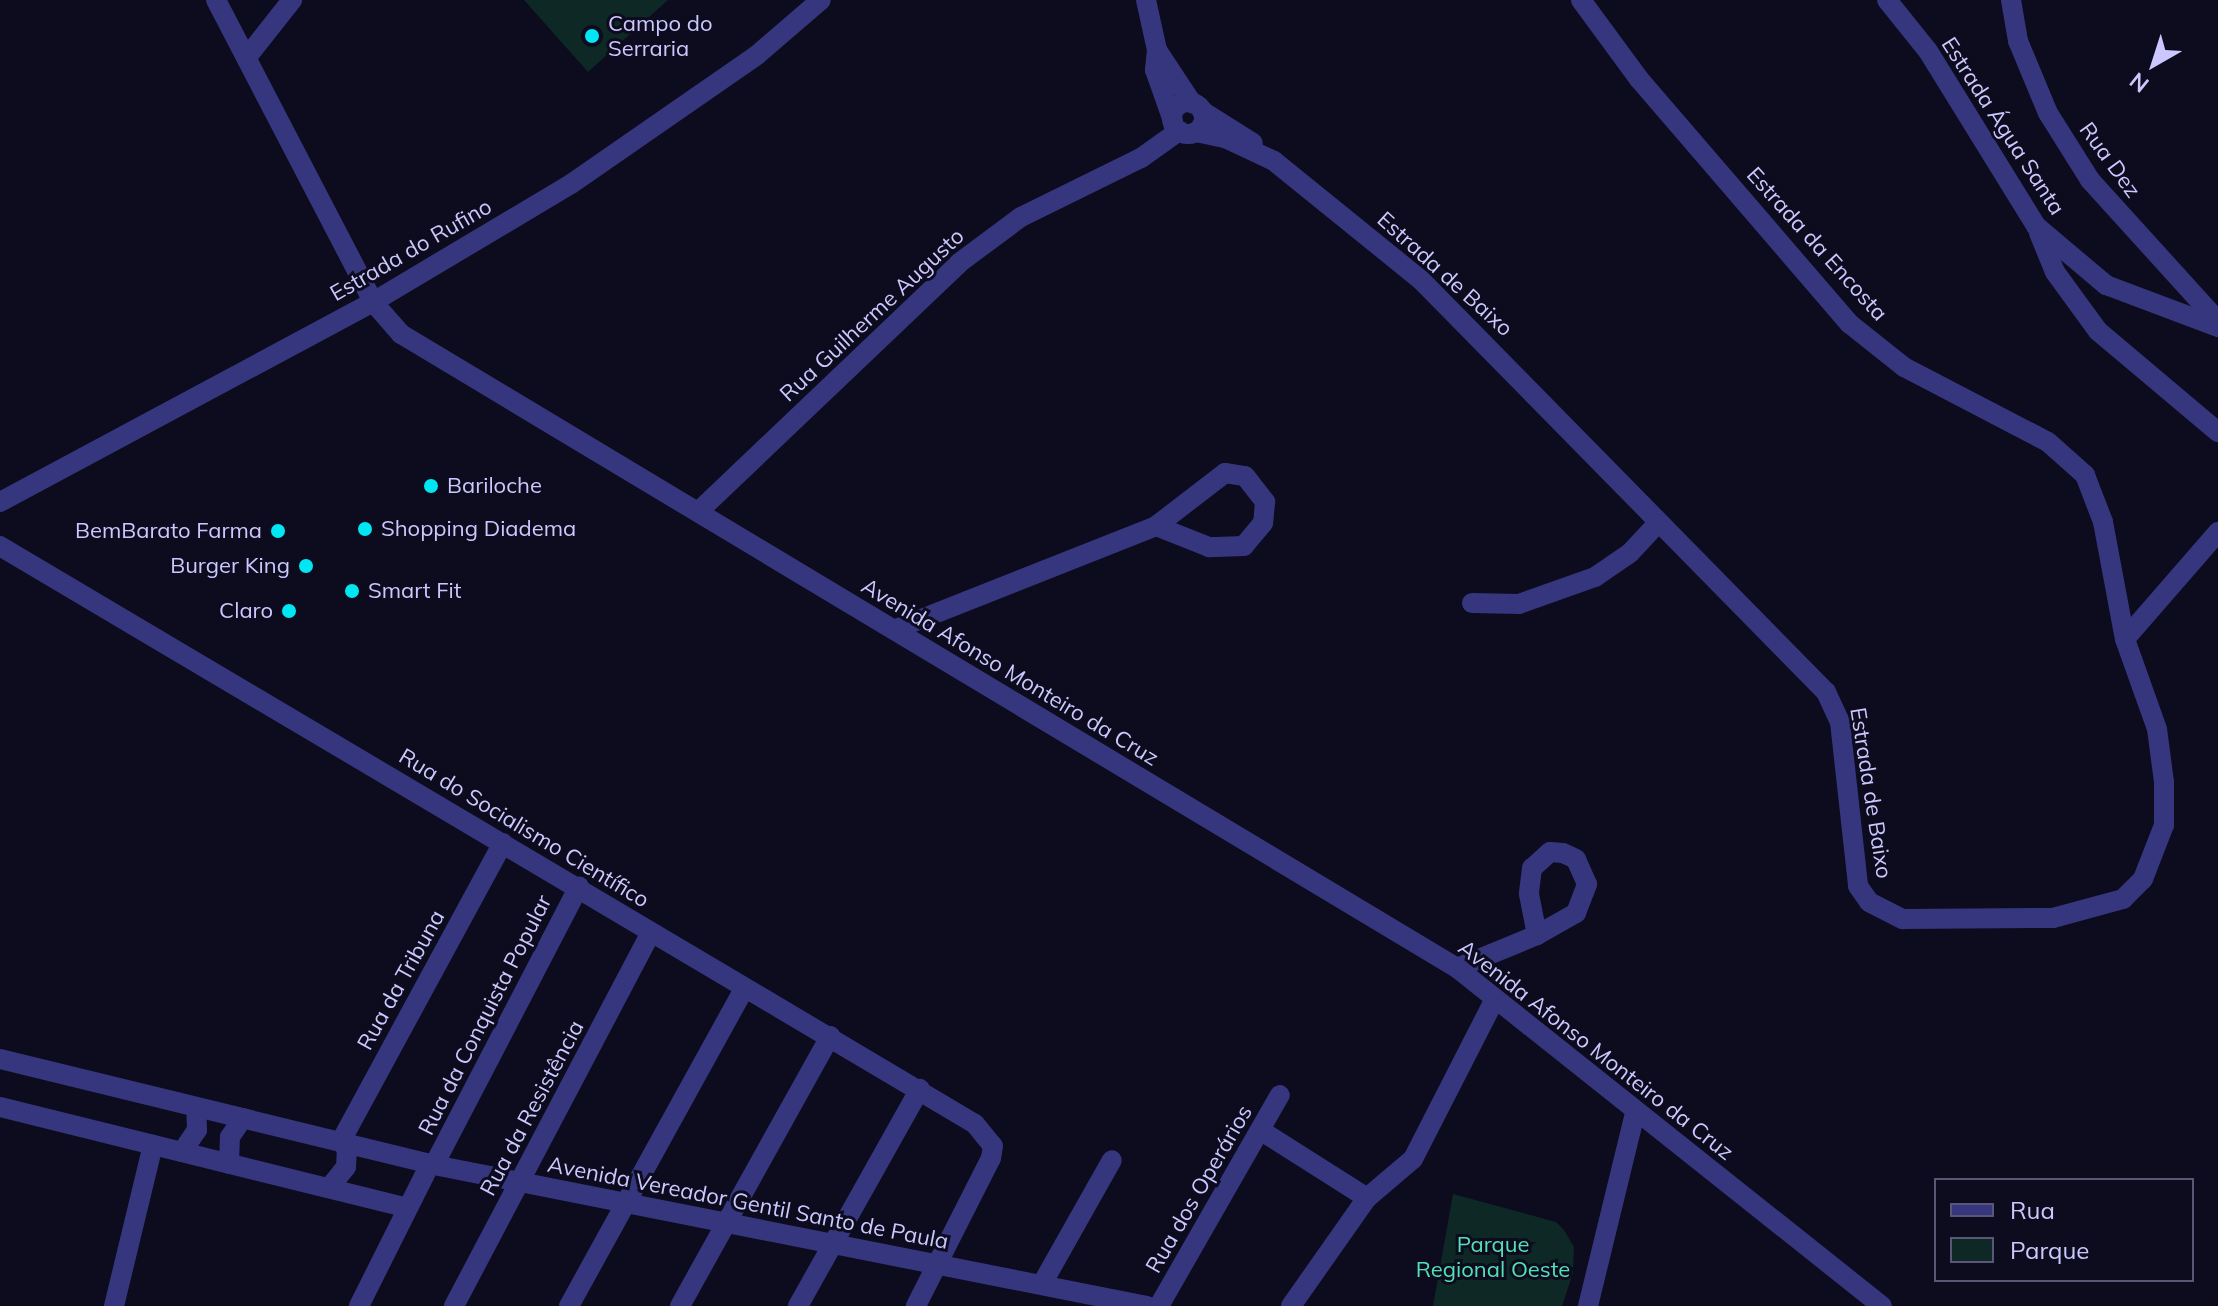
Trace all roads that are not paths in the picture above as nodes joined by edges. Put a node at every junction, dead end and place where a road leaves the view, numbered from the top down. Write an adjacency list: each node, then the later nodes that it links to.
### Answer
1 (216, 0): 9 (street, Avenida Afonso Monteiro da Cruz)
2 (292, 0): 9 (street)
3 (821, 0): 14 (street, Estrada do Rufino)
4 (1146, 0): 8 (street, Estrada de Baixo)
5 (1581, 0): 25 (street, Estrada da Encosta)
6 (1887, 0): 13 (street, Estrada Água Santa)
7 (2011, 0): 15 (street, Rua Dez)
8 (1157, 50): 10 (street, Estrada de Baixo); 11 (street, Estrada de Baixo)
9 (247, 57): 14 (street, Avenida Afonso Monteiro da Cruz)
10 (1197, 107): 11 (street); 11 (street, Rua Guilherme Augusto); 12 (street, Estrada de Baixo)
11 (1183, 128): 12 (street, Estrada de Baixo); 18 (street, Rua Guilherme Augusto)
12 (1263, 156): 19 (street, Estrada de Baixo)
13 (2036, 226): 15 (street, Estrada Água Santa); 16 (street)
14 (373, 302): 17 (street, Estrada do Rufino); 18 (street, Avenida Afonso Monteiro da Cruz)
15 (2218, 324)
16 (2218, 432)
17 (0, 502)
18 (699, 511): 24 (street, Avenida Afonso Monteiro da Cruz)
19 (1657, 524): 23 (street); 25 (street, Estrada de Baixo)
20 (1156, 526): 20 (street); 24 (street)
21 (2218, 532): 25 (street)
22 (0, 546): 26 (street, Rua do Socialismo Científico)
23 (1472, 603)
24 (896, 629): 30 (street, Avenida Afonso Monteiro da Cruz)
25 (2125, 639)
26 (503, 843): 27 (street, Rua do Socialismo Científico); 42 (street, Rua da Tribuna)
27 (579, 887): 28 (street, Rua do Socialismo Científico); 47 (street, Rua da Conquista Popular)
28 (651, 933): 31 (street, Rua do Socialismo Científico); 48 (street, Rua da Resistência)
29 (1537, 935): 30 (street)
30 (1457, 968): 32 (street, Avenida Afonso Monteiro da Cruz)
31 (744, 989): 33 (street, Rua do Socialismo Científico); 51 (street)
32 (1495, 999): 39 (street, Avenida Afonso Monteiro da Cruz); 50 (street)
33 (830, 1036): 35 (street, Rua do Socialismo Científico); 53 (street)
34 (0, 1059): 38 (street, Avenida Vereador Gentil Santo de Paula)
35 (920, 1089): 54 (street); 55 (street, Rua do Socialismo Científico)
36 (1280, 1095): 41 (street, Rua dos Operários)
37 (0, 1107): 43 (street)
38 (196, 1107): 40 (street, Avenida Vereador Gentil Santo de Paula); 44 (street)
39 (1635, 1113): 67 (street); 68 (street, Avenida Afonso Monteiro da Cruz)
40 (243, 1118): 42 (street, Avenida Vereador Gentil Santo de Paula); 46 (street)
41 (1260, 1130): 50 (street); 65 (street, Rua dos Operários)
42 (341, 1141): 47 (street, Avenida Vereador Gentil Santo de Paula); 49 (street)
43 (153, 1145): 44 (street); 57 (street)
44 (182, 1152): 46 (street)
45 (1112, 1160): 56 (street)
46 (229, 1164): 49 (street)
47 (432, 1164): 48 (street, Avenida Vereador Gentil Santo de Paula); 52 (street, Rua da Conquista Popular)
48 (519, 1183): 51 (street, Avenida Vereador Gentil Santo de Paula); 59 (street, Rua da Resistência)
49 (329, 1188): 52 (street)
50 (1367, 1198): 66 (street)
51 (624, 1205): 53 (street, Avenida Vereador Gentil Santo de Paula); 60 (street)
52 (408, 1208): 58 (street, Rua da Conquista Popular)
53 (725, 1223): 54 (street, Avenida Vereador Gentil Santo de Paula); 61 (street)
54 (832, 1244): 55 (street, Avenida Vereador Gentil Santo de Paula); 62 (street)
55 (936, 1264): 56 (street, Avenida Vereador Gentil Santo de Paula); 63 (street)
56 (1042, 1284): 64 (street, Avenida Vereador Gentil Santo de Paula)
57 (114, 1306)
58 (359, 1306)
59 (454, 1306)
60 (569, 1306)
61 (680, 1306)
62 (798, 1306)
63 (916, 1306)
64 (1147, 1306)
65 (1159, 1306)
66 (1291, 1306)
67 (1588, 1306)
68 (1882, 1306)

